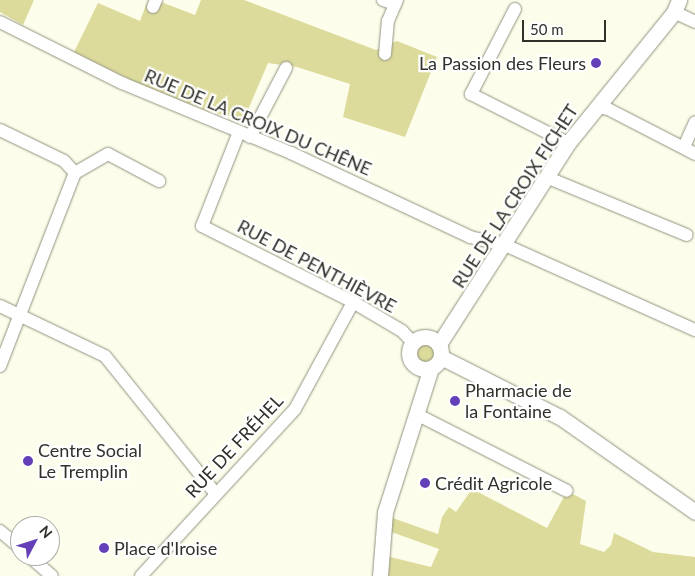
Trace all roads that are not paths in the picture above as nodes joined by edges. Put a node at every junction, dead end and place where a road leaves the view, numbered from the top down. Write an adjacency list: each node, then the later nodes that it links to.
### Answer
1 (392, 1): 6 (street)
2 (676, 6): 5 (street); 8 (street, RUE DE LA CROIX FICHET)
3 (515, 9): 12 (street)
4 (0, 22): 11 (street, RUE DE LA CROIX DU CHÊNE)
5 (695, 22)
6 (385, 54)
7 (286, 68): 11 (street)
8 (597, 106): 12 (street, RUE DE LA CROIX FICHET); 13 (street)
9 (695, 122): 13 (street)
10 (0, 130): 14 (street)
11 (244, 135): 18 (street, RUE DE LA CROIX DU CHÊNE); 19 (street, RUE DE PENTHIÈVRE)
12 (568, 143): 15 (street, RUE DE LA CROIX FICHET)
13 (690, 150)
14 (75, 173): 16 (street); 21 (street)
15 (546, 176): 17 (street); 18 (street, RUE DE LA CROIX FICHET)
16 (159, 182)
17 (687, 235)
18 (505, 245): 22 (street, RUE DE LA CROIX DU CHÊNE); 24 (street, RUE DE LA CROIX FICHET)
19 (353, 302): 23 (street, RUE DE PENTHIÈVRE); 28 (street, RUE DE FRÉHEL)
20 (0, 306): 21 (street)
21 (21, 317): 25 (street); 28 (street)
22 (695, 330)
23 (413, 343): 24 (street); 24 (street)
24 (437, 357): 26 (street, RUE DE LA CROIX FICHET); 29 (street)
25 (0, 366)
26 (416, 414): 27 (street); 35 (street, RUE DE LA CROIX FICHET)
27 (567, 491)
28 (216, 494): 34 (street, RUE DE FRÉHEL)
29 (695, 512)
30 (0, 531): 31 (street)
31 (10, 540)
32 (40, 566): 33 (street)
33 (52, 576)
34 (141, 576)
35 (380, 576)

